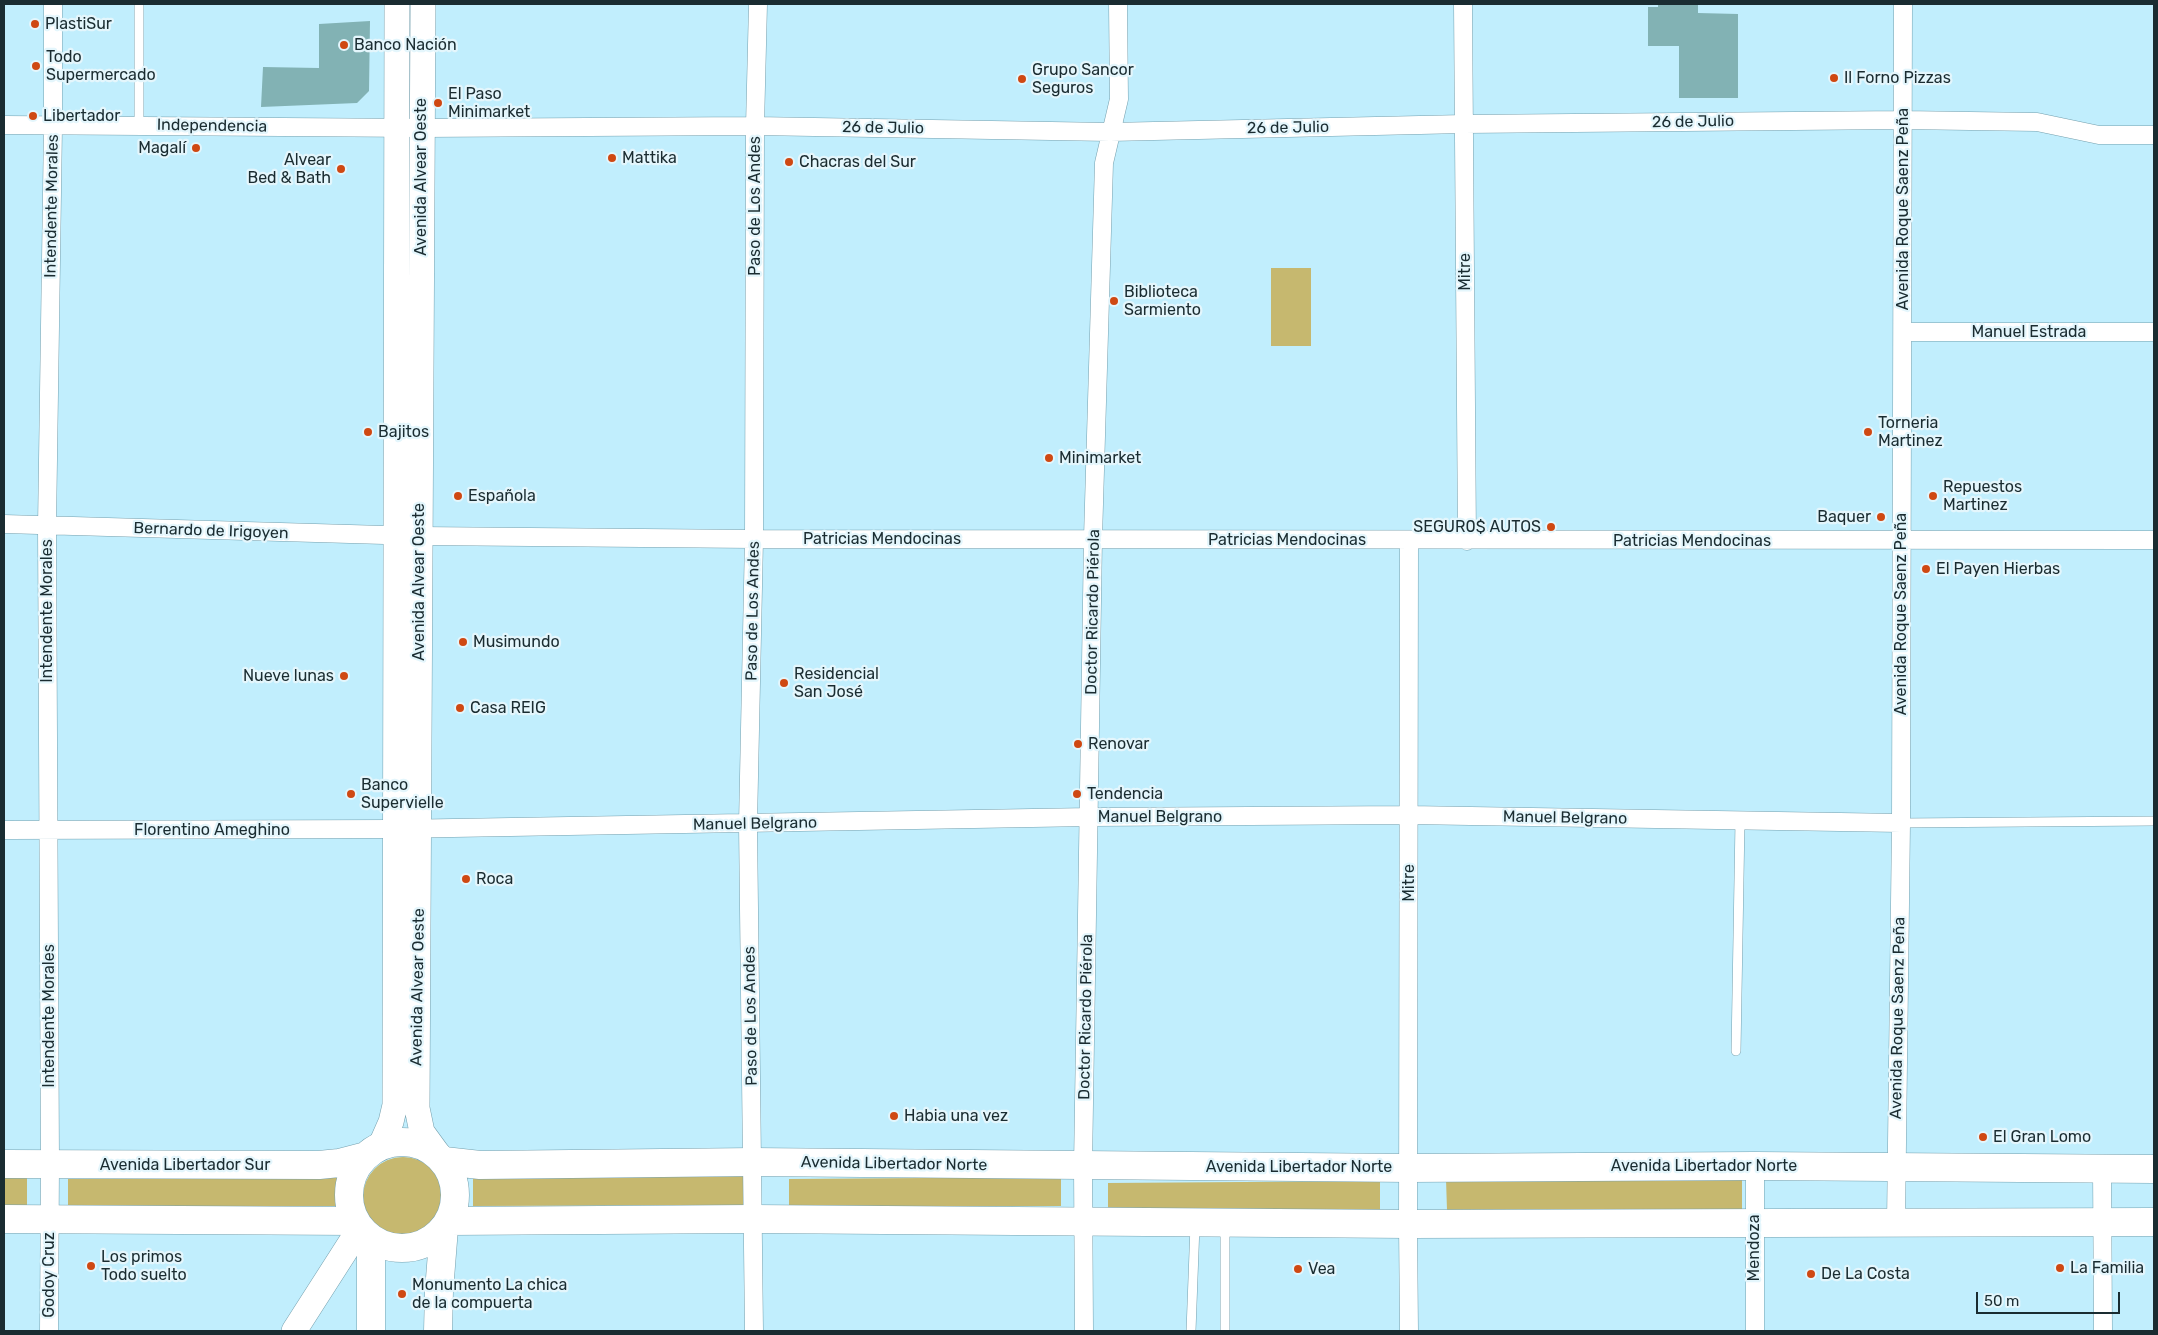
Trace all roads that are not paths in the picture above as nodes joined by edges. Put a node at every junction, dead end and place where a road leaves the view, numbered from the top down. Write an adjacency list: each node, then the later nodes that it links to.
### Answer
1 (53, 4): 13 (street, Intendente Morales)
2 (139, 4): 11 (lane)
3 (397, 4): 15 (main road, Avenida Alvear Oeste)
4 (423, 4): 16 (main road, Avenida Alvear Oeste)
5 (758, 4): 14 (street, Paso de Los Andes)
6 (1118, 4): 17 (street, Doctor Ricardo Piérola)
7 (1463, 4): 10 (street, Mitre)
8 (1903, 4): 9 (street, Avenida Roque Saenz Peña)
9 (1903, 120): 10 (street, 26 de Julio); 18 (street, 26 de Julio); 19 (street, Avenida Roque Saenz Peña)
10 (1464, 124): 17 (street, 26 de Julio); 28 (street, Mitre)
11 (139, 125): 13 (street, Independencia); 15 (street, Independencia)
12 (4, 126): 13 (street, Independencia)
13 (53, 126): 22 (street, Intendente Morales)
14 (755, 126): 16 (street, 26 de Julio); 17 (street, 26 de Julio); 25 (street, Paso de Los Andes)
15 (396, 128): 16 (street, Independencia); 23 (main road, Avenida Alvear Oeste)
16 (421, 128): 23 (main road, Avenida Alvear Oeste)
17 (1110, 132): 24 (street, Doctor Ricardo Piérola)
18 (2154, 135)
19 (1903, 332): 20 (street, Manuel Estrada); 29 (street, Avenida Roque Saenz Peña)
20 (2154, 332)
21 (4, 524): 22 (street, Bernardo de Irigoyen)
22 (47, 526): 23 (street, Bernardo de Irigoyen); 39 (street, Intendente Morales)
23 (408, 536): 25 (street, Patricias Mendocinas); 36 (main road, Avenida Alvear Oeste); 37 (main road, Avenida Alvear Oeste)
24 (1093, 538): 25 (street, Patricias Mendocinas); 27 (street, Patricias Mendocinas); 31 (street, Doctor Ricardo Piérola)
25 (754, 539): 35 (street, Paso de Los Andes)
26 (2154, 540): 29 (street, Patricias Mendocinas)
27 (1409, 541): 28 (street, Patricias Mendocinas); 30 (street, Mitre)
28 (1466, 541): 29 (street, Patricias Mendocinas)
29 (1901, 541): 34 (street, Avenida Roque Saenz Peña)
30 (1409, 815): 31 (street, Manuel Belgrano); 32 (street, Manuel Belgrano); 49 (street, Mitre)
31 (1090, 818): 35 (street, Manuel Belgrano); 46 (street, Doctor Ricardo Piérola)
32 (1740, 821): 34 (street, Manuel Belgrano); 40 (lane)
33 (2154, 821): 34 (lane)
34 (1901, 823): 48 (street, Avenida Roque Saenz Peña)
35 (748, 824): 37 (street, Manuel Belgrano); 43 (street, Paso de Los Andes)
36 (395, 828): 37 (street, Florentino Ameghino); 39 (street, Florentino Ameghino); 41 (main road, Avenida Alvear Oeste)
37 (420, 828): 42 (main road, Avenida Alvear Oeste)
38 (4, 830): 39 (street, Florentino Ameghino)
39 (48, 831): 45 (street, Intendente Morales)
40 (1736, 1050)
41 (373, 1152): 42 (highway); 45 (highway, Avenida Libertador Sur); 64 (highway)
42 (441, 1158): 43 (highway, Avenida Libertador Norte); 63 (highway)
43 (753, 1162): 46 (highway, Avenida Libertador Norte); 54 (street, Paso de Los Andes)
44 (4, 1164): 45 (highway, Avenida Libertador Sur)
45 (50, 1164): 53 (street, Intendente Morales)
46 (1083, 1166): 49 (highway, Avenida Libertador Norte); 55 (street, Doctor Ricardo Piérola)
47 (1755, 1166): 48 (highway, Avenida Libertador Norte); 49 (highway, Avenida Libertador Norte); 60 (street, Mendoza)
48 (1896, 1167): 50 (highway, Avenida Libertador Norte); 61 (street, Avenida Roque Saenz Peña)
49 (1409, 1168): 62 (street, Mitre)
50 (2102, 1168): 51 (highway, Avenida Libertador Norte); 56 (street)
51 (2154, 1168)
52 (4, 1219): 53 (highway)
53 (50, 1219): 64 (highway); 65 (street, Godoy Cruz)
54 (753, 1219): 55 (highway); 63 (highway); 69 (street, Paso de Los Andes)
55 (1084, 1221): 57 (highway); 70 (street, Doctor Ricardo Piérola)
56 (2103, 1221): 59 (highway); 61 (highway); 75 (street)
57 (1196, 1222): 58 (highway); 71 (lane)
58 (1225, 1222): 62 (highway); 72 (lane)
59 (2154, 1222)
60 (1754, 1223): 61 (highway); 62 (highway); 74 (street, Mendoza)
61 (1896, 1223)
62 (1408, 1224): 73 (street, Mitre)
63 (446, 1225): 64 (highway); 68 (highway)
64 (362, 1229): 66 (main road); 67 (highway)
65 (49, 1331)
66 (294, 1331)
67 (371, 1331)
68 (438, 1331)
69 (754, 1331)
70 (1084, 1331)
71 (1191, 1331)
72 (1225, 1331)
73 (1409, 1331)
74 (1754, 1331)
75 (2103, 1331)

